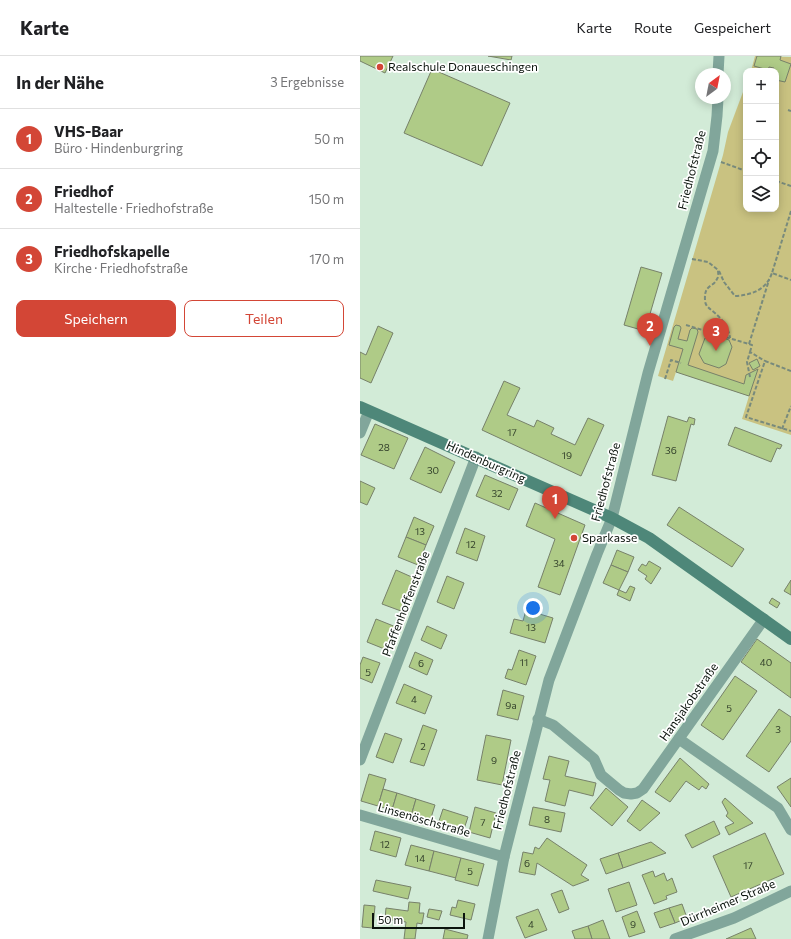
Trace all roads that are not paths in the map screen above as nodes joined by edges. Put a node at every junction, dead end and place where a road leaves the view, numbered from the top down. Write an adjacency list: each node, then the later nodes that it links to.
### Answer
1 (719, 56): 2 (street)
2 (718, 68)
3 (718, 104): 7 (street, Friedhofstraße)
4 (365, 409): 5 (street); 6 (main road, Hindenburgring)
5 (360, 433)
6 (476, 457): 7 (main road, Hindenburgring); 12 (street, Pfaffenhoffenstraße)
7 (612, 518): 8 (main road, Hindenburgring); 10 (street, Friedhofstraße)
8 (764, 619): 9 (main road, Hindenburgring); 11 (street, Hansjakobstraße)
9 (791, 639)
10 (538, 719): 11 (street, Hansjakobstraße); 15 (street, Friedhofstraße)
11 (679, 739): 14 (street)
12 (360, 760)
13 (360, 815): 15 (street, Linsenöschstraße)
14 (791, 830)
15 (504, 857): 17 (street, Friedhofstraße)
16 (791, 891): 18 (street, Dürrheimer Straße)
17 (488, 939)
18 (675, 939)

